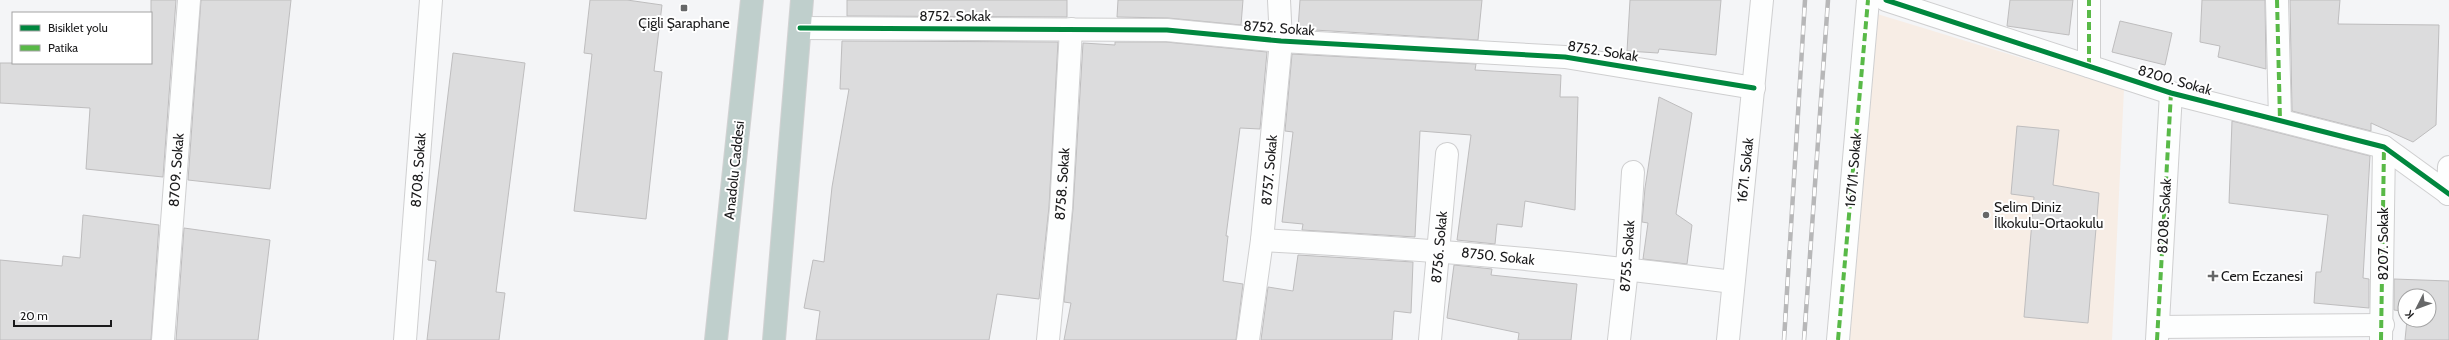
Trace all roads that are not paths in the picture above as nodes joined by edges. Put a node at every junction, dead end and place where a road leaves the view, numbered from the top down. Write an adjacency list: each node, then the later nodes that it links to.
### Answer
1 (189, 0): 29 (street, 8709. Sokak)
2 (431, 0): 30 (street, 8708. Sokak)
3 (752, 0): 31 (highway, Anadolu Caddesi)
4 (802, 0): 11 (highway)
5 (1279, 0): 13 (street, 8757. Sokak)
6 (1762, 0): 15 (street, 1671. Sokak)
7 (1868, 0): 38 (street, 1671/1. Sokak)
8 (1886, 0): 14 (street, 8200. Sokak)
9 (2089, 0): 14 (street)
10 (2277, 0): 17 (street)
11 (800, 28): 12 (street, 8752. Sokak); 32 (highway)
12 (1071, 28): 13 (street, 8752. Sokak); 33 (street, 8758. Sokak)
13 (1281, 41): 15 (street, 8752. Sokak); 23 (street, 8757. Sokak)
14 (2089, 66): 16 (street, 8200. Sokak)
15 (1754, 88): 26 (street, 1671. Sokak)
16 (2171, 93): 17 (street, 8200. Sokak); 27 (street, 8208. Sokak)
17 (2280, 120): 18 (street, 8200. Sokak)
18 (2384, 147): 22 (street, 8200. Sokak); 28 (street, 8207. Sokak)
19 (1447, 154): 24 (street, 8756. Sokak)
20 (2449, 167): 22 (street)
21 (1633, 172): 25 (street, 8755. Sokak)
22 (2448, 194)
23 (1262, 240): 24 (street, 8750. Sokak); 34 (street, 8757. Sokak)
24 (1439, 251): 25 (street, 8750. Sokak); 35 (street, 8756. Sokak)
25 (1628, 269): 26 (street, 8750. Sokak); 36 (street, 8755. Sokak)
26 (1733, 282): 37 (street, 1671. Sokak)
27 (2157, 333): 28 (street)
28 (2382, 333)
29 (163, 340)
30 (405, 340)
31 (716, 340)
32 (774, 340)
33 (1048, 340)
34 (1248, 340)
35 (1430, 340)
36 (1619, 340)
37 (1728, 340)
38 (1838, 340)

